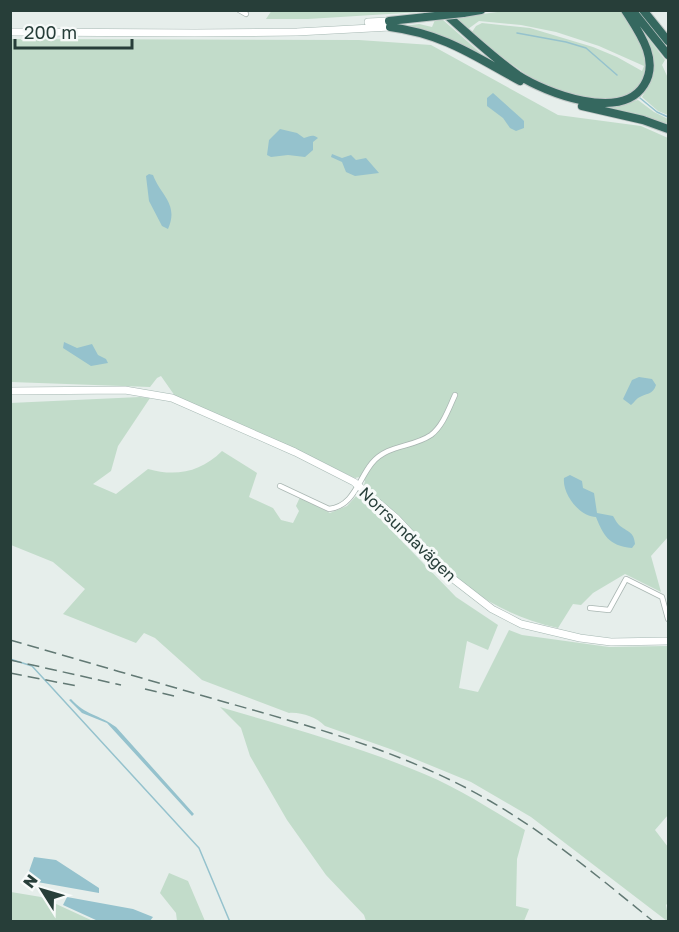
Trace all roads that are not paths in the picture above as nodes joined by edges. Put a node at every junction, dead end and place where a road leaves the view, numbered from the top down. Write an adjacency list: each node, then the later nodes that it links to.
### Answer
1 (239, 10): 8 (street)
2 (434, 10): 13 (highway)
3 (441, 10): 5 (highway)
4 (481, 10): 9 (highway, bridge)
5 (625, 10)
6 (632, 10): 12 (highway)
7 (643, 10): 11 (highway)
8 (246, 14)
9 (389, 24): 10 (street); 13 (highway)
10 (10, 33)
11 (669, 41)
12 (669, 55)
13 (519, 81): 14 (highway)
14 (669, 129)
15 (10, 391): 17 (street, Norrsundavägen)
16 (455, 395): 17 (street)
17 (358, 485): 18 (street); 21 (street, Norrsundavägen)
18 (280, 486)
19 (590, 608): 20 (street)
20 (669, 620)
21 (669, 641)

